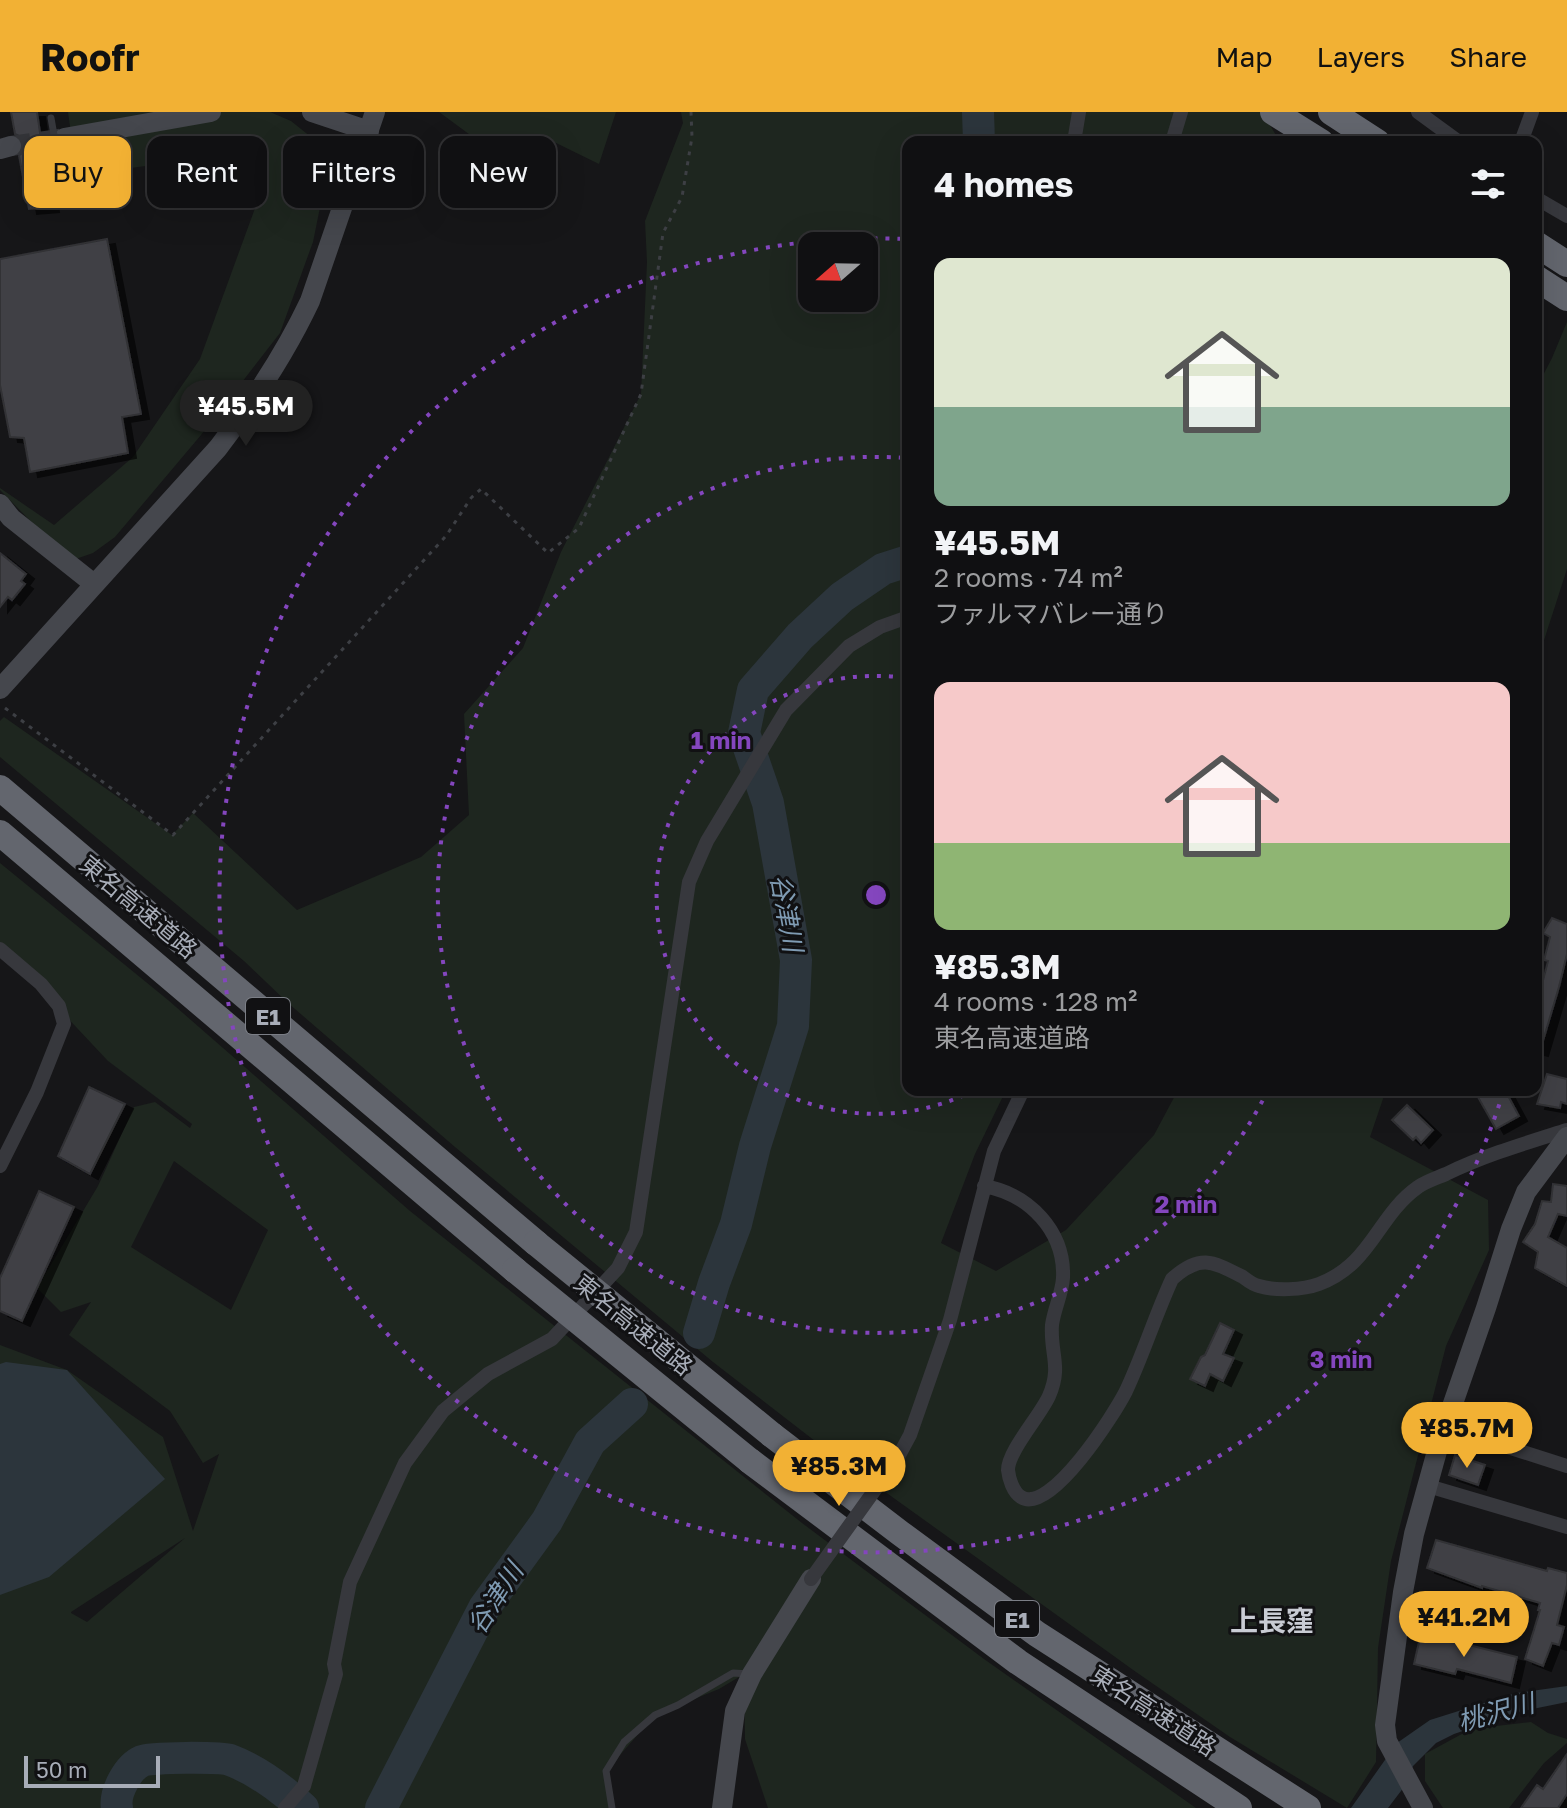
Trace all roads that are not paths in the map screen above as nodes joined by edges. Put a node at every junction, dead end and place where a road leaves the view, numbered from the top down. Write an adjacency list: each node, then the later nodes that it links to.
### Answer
1 (211, 112): 12 (street)
2 (312, 112): 10 (street)
3 (1079, 112): 13 (street)
4 (1181, 112): 14 (street)
5 (1273, 112): 15 (highway)
6 (1331, 112): 16 (highway)
7 (1418, 112): 17 (street)
8 (1532, 112): 18 (street)
9 (51, 115): 11 (lane, bridge)
10 (373, 117): 26 (street)
11 (54, 136)
12 (75, 136)
13 (1075, 136)
14 (1174, 136)
15 (1311, 136)
16 (1368, 136)
17 (1451, 136)
18 (1523, 136)
19 (1542, 201): 20 (street)
20 (1567, 216)
21 (1542, 248): 22 (highway)
22 (1567, 264)
23 (1542, 282): 24 (highway)
24 (1567, 298)
25 (0, 504): 26 (street)
26 (94, 584): 28 (street)
27 (902, 619): 43 (street)
28 (0, 689)
29 (0, 788): 47 (highway, 東名高速道路 / E1, bridge)
30 (0, 833): 46 (highway, 東名高速道路 / E1, bridge)
31 (0, 949): 35 (street)
32 (1020, 1096): 36 (street)
33 (1567, 1130): 36 (street)
34 (1567, 1137): 37 (street)
35 (0, 1166)
36 (984, 1186): 41 (street, bridge)
37 (1445, 1427): 38 (street); 39 (street)
38 (1567, 1466)
39 (1428, 1486): 40 (street); 48 (street)
40 (1567, 1527)
41 (811, 1579): 42 (street)
42 (752, 1674): 44 (lane); 45 (street)
43 (285, 1808)
44 (612, 1808)
45 (722, 1808)
46 (1239, 1808)
47 (1308, 1808)
48 (1423, 1808)

